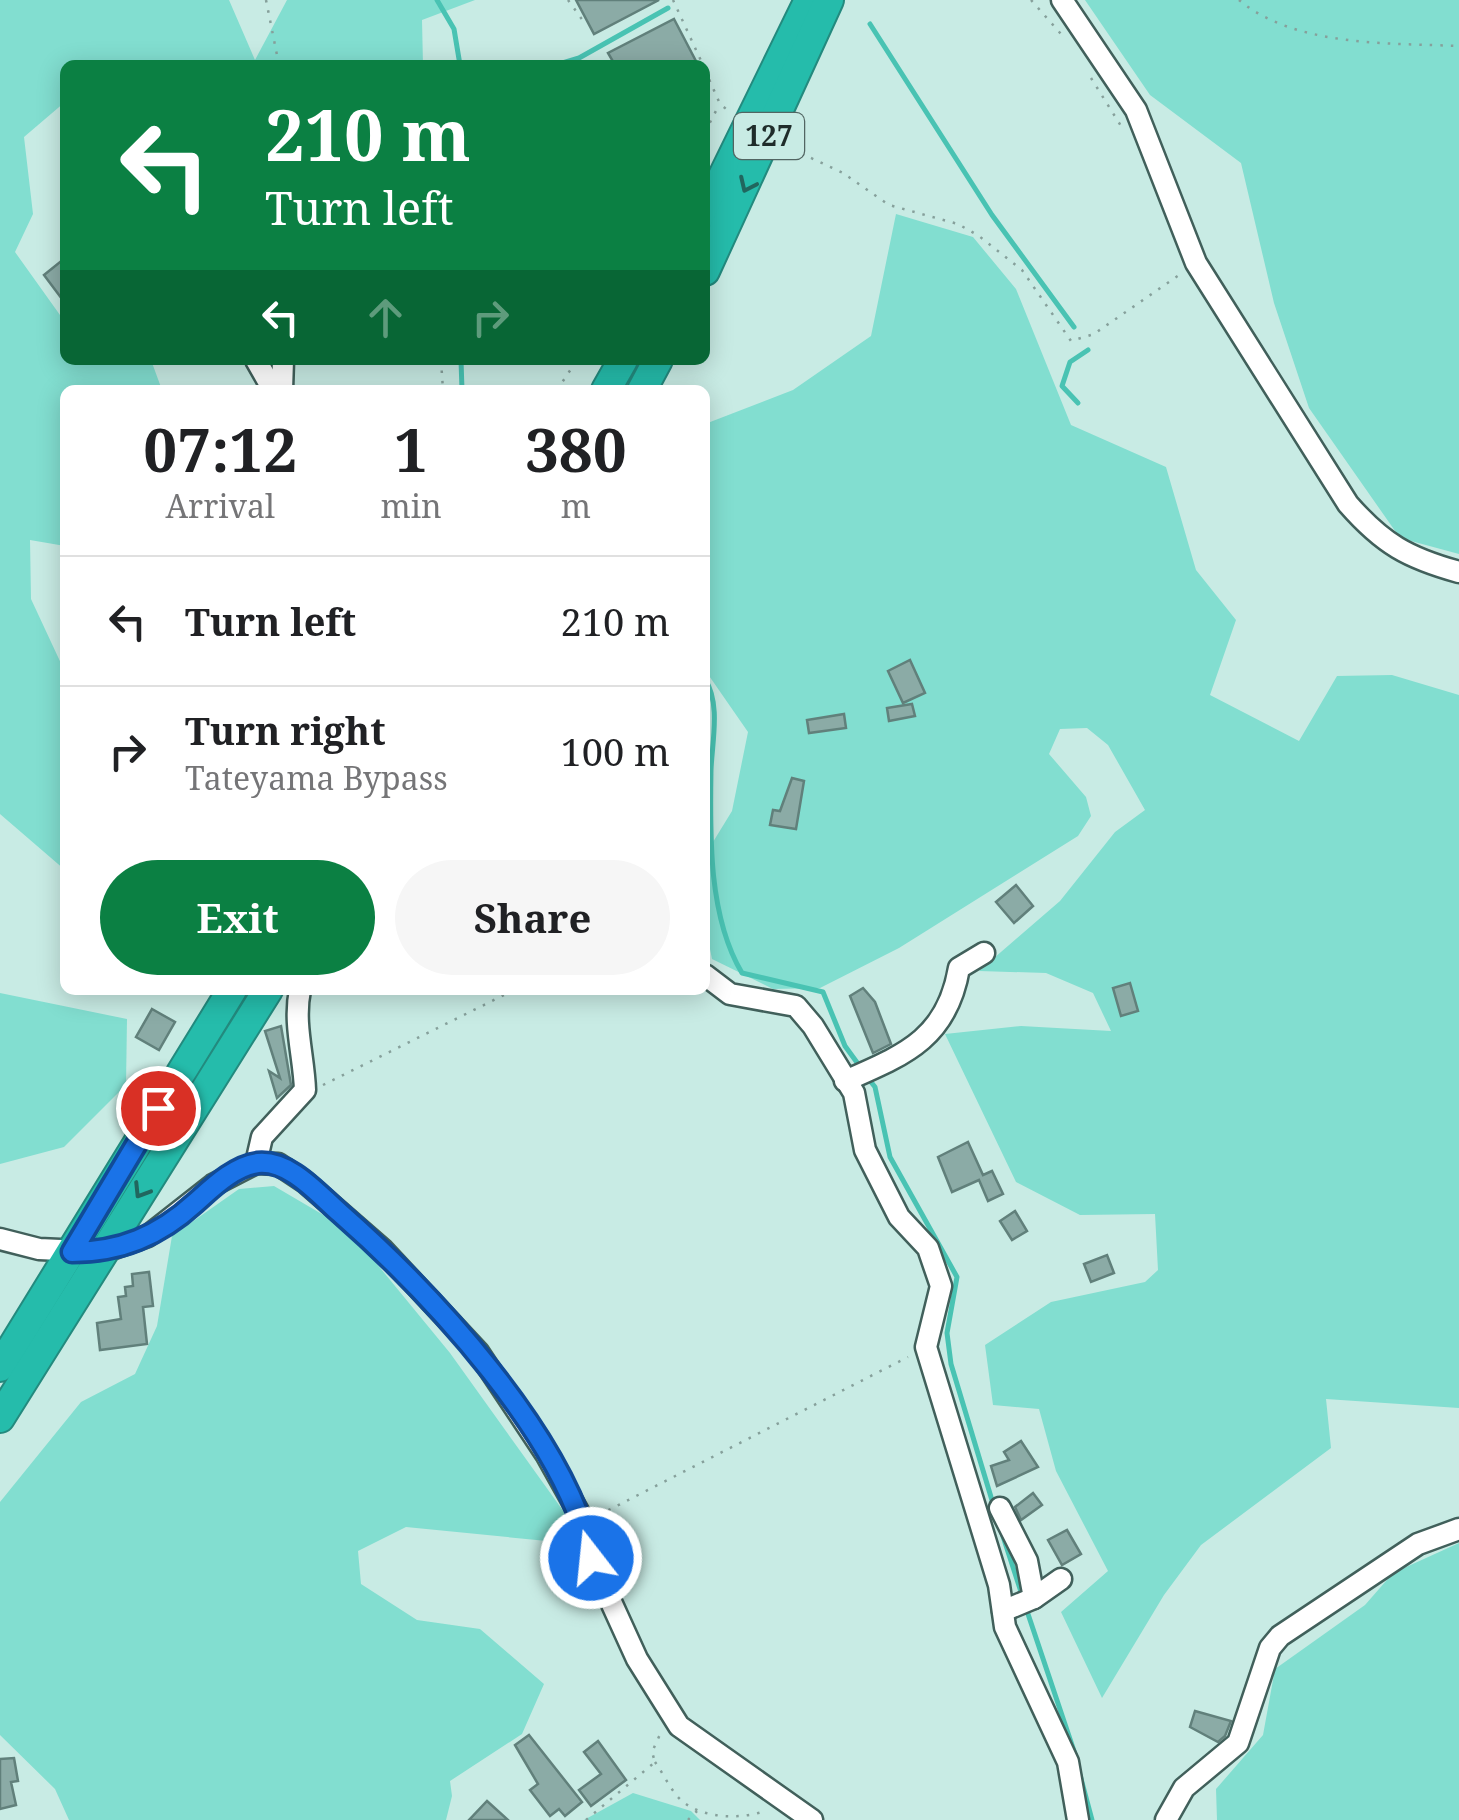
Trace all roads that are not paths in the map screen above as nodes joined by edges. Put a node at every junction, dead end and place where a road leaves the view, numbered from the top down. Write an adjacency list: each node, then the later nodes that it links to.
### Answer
1 (809, 0): 4 (highway, 127)
2 (829, 0): 5 (highway, 127, one-way to 5)
3 (1062, 0): 6 (street)
4 (710, 203)
5 (710, 259)
6 (1459, 572)
7 (984, 953): 12 (street)
8 (710, 979): 12 (street)
9 (229, 995): 15 (highway)
10 (265, 995): 16 (highway, one-way to 16)
11 (299, 995): 13 (street)
12 (856, 1075): 22 (street)
13 (256, 1163): 16 (street); 23 (street)
14 (0, 1239): 15 (street)
15 (72, 1252): 16 (street); 17 (highway)
16 (103, 1252): 18 (highway)
17 (0, 1368)
18 (0, 1418)
19 (1000, 1508): 22 (street)
20 (1459, 1528): 25 (street)
21 (1061, 1578): 22 (street)
22 (1020, 1604): 24 (street)
23 (812, 1820)
24 (1078, 1820)
25 (1166, 1820)

